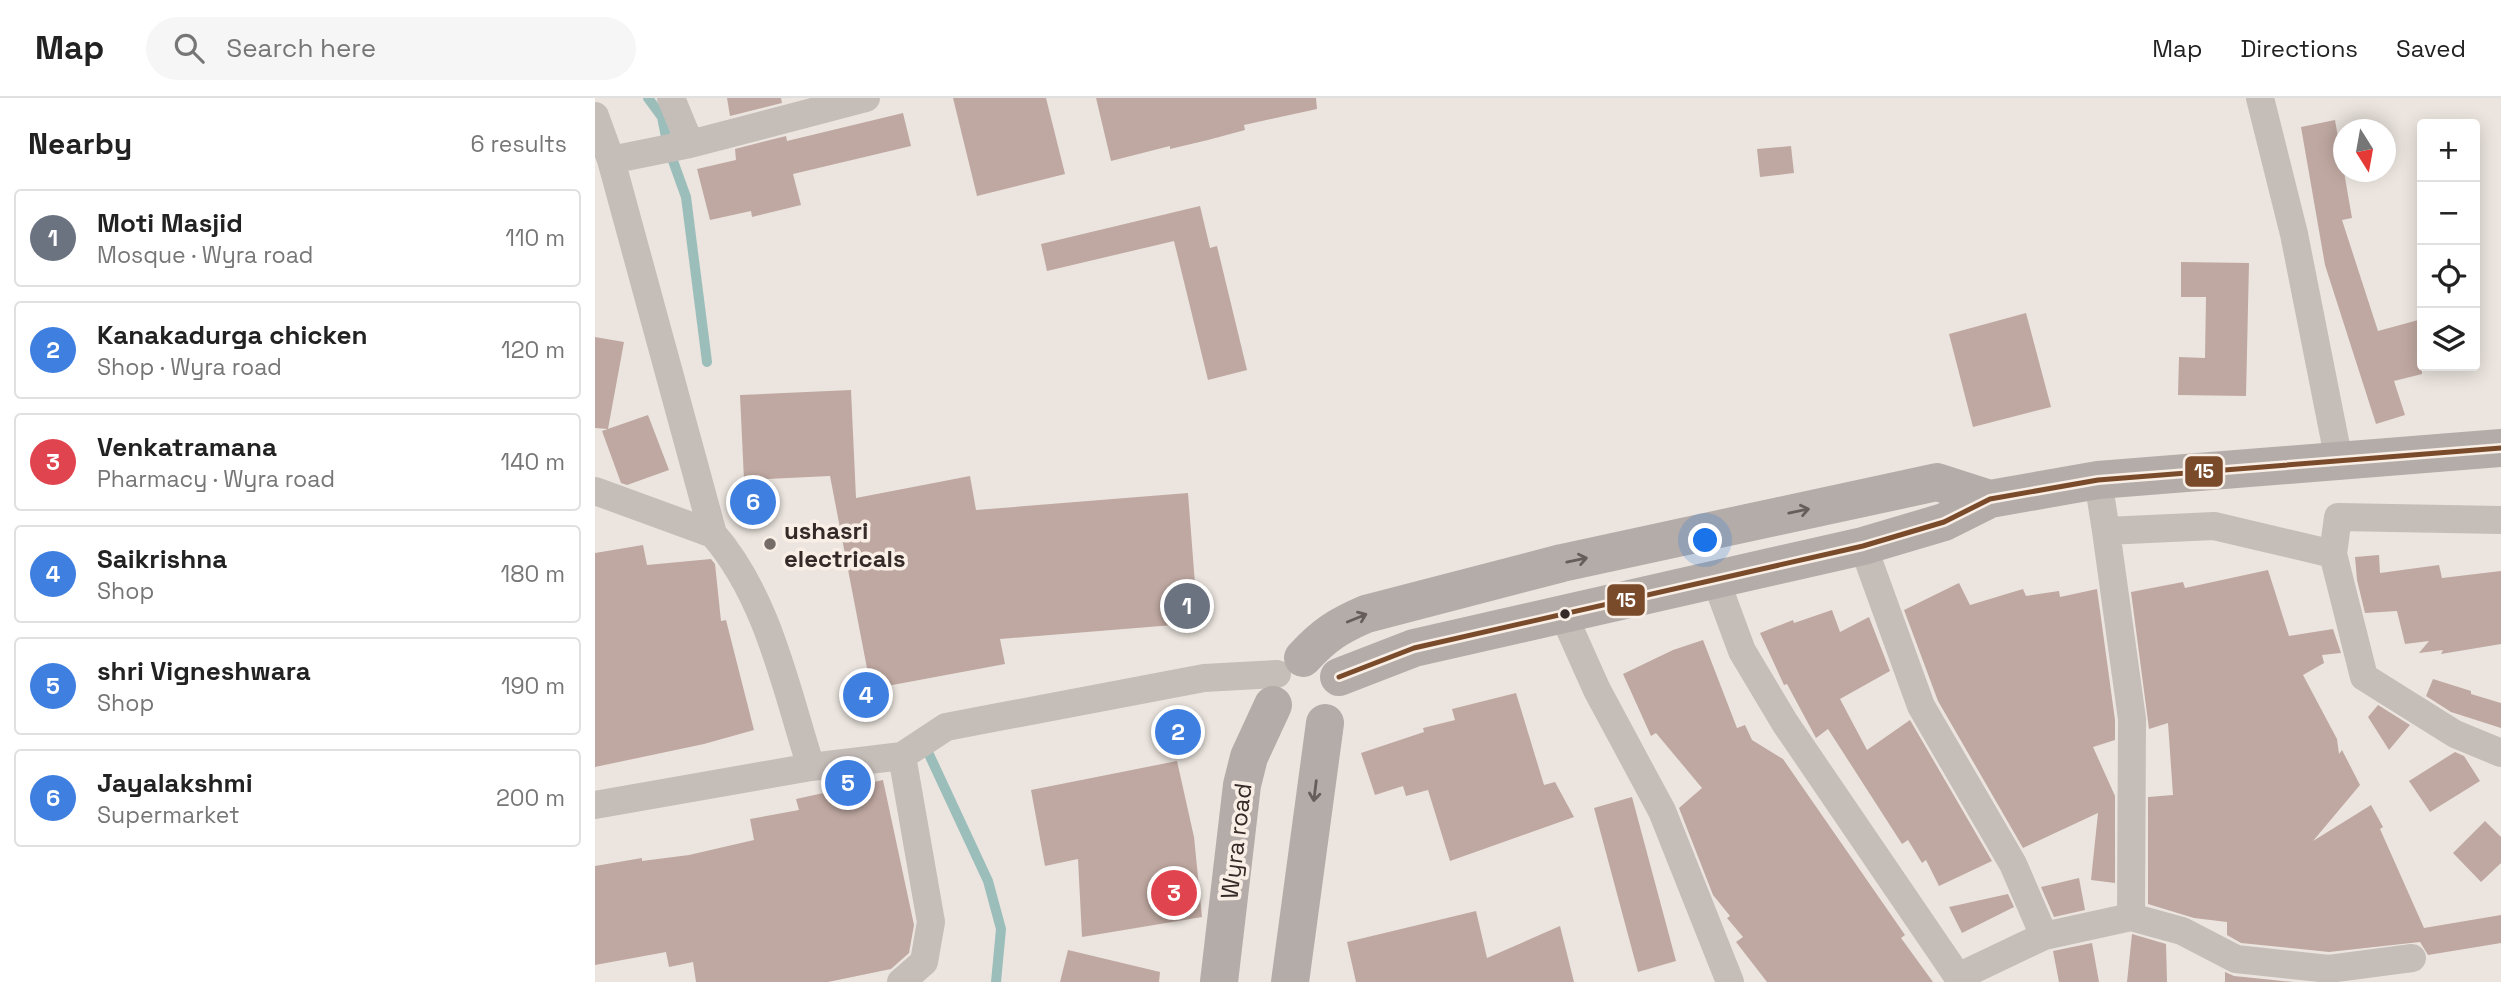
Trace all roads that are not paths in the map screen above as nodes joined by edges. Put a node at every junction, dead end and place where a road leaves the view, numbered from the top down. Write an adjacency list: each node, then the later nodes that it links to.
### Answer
1 (671, 98): 5 (street)
2 (866, 98): 5 (street)
3 (2260, 98): 8 (street)
4 (595, 116): 6 (street)
5 (690, 144): 6 (street)
6 (611, 160): 14 (street)
7 (2493, 447): 8 (main road)
8 (2339, 461): 9 (main road)
9 (2098, 480): 11 (main road); 13 (street)
10 (595, 491): 14 (street)
11 (1990, 499): 15 (main road); 20 (main road, one-way to 11)
12 (2501, 520): 16 (street)
13 (2106, 531): 16 (street); 26 (street)
14 (713, 534): 24 (street)
15 (1863, 546): 17 (main road); 27 (street)
16 (2333, 554): 22 (street)
17 (1715, 578): 18 (main road); 29 (street)
18 (1563, 614): 19 (main road); 33 (street)
19 (1339, 677): 20 (main road); 21 (main road)
20 (1284, 679): 21 (main road); 23 (street); 31 (main road, Wyra road)
21 (1325, 723): 32 (main road, one-way to 32)
22 (2501, 753)
23 (902, 756): 24 (street); 30 (street)
24 (811, 767): 25 (street)
25 (595, 805)
26 (2131, 917): 27 (street); 28 (street)
27 (2044, 936): 29 (street)
28 (2411, 958)
29 (1959, 979)
30 (901, 982)
31 (1219, 982)
32 (1290, 982)
33 (1730, 982)

